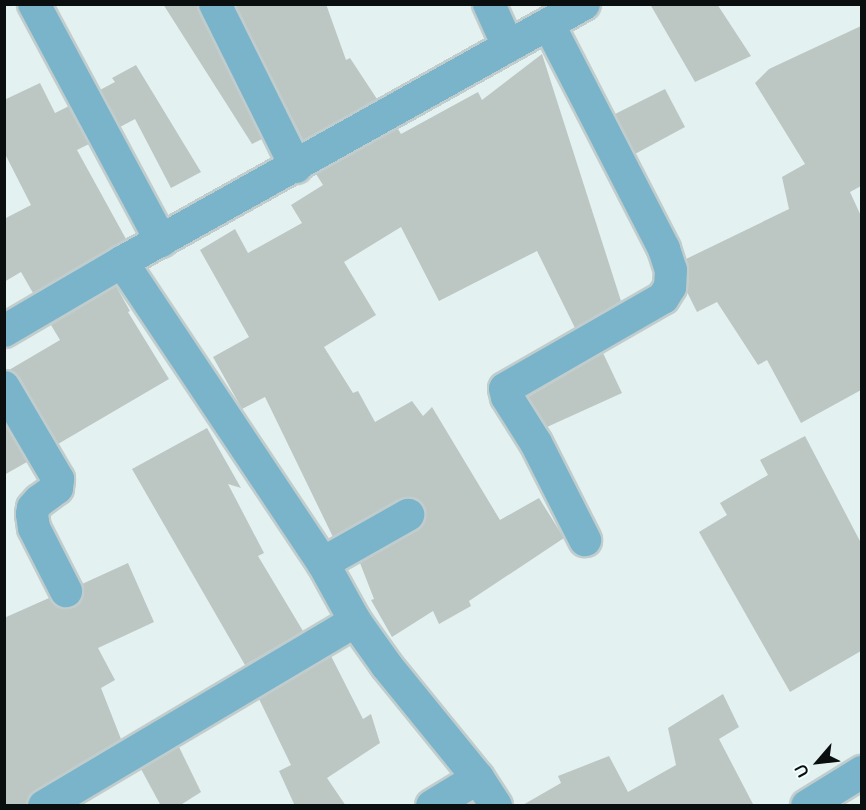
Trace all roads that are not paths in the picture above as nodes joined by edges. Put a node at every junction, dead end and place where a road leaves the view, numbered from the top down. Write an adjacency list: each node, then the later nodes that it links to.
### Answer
1 (34, 4): 8 (street)
2 (214, 4): 7 (street)
3 (489, 4): 6 (street)
4 (584, 4): 5 (street)
5 (549, 25): 6 (street); 13 (street)
6 (508, 46): 7 (street)
7 (296, 167): 8 (street)
8 (161, 241): 9 (street)
9 (122, 262): 10 (street); 14 (street)
10 (4, 331)
11 (4, 387): 15 (street)
12 (408, 515): 14 (street)
13 (585, 540)
14 (323, 563): 16 (street)
15 (66, 591)
16 (355, 621): 18 (street); 19 (street)
17 (861, 772): 22 (street)
18 (478, 778): 20 (street); 21 (street)
19 (44, 806)
20 (432, 806)
21 (496, 806)
22 (807, 806)

